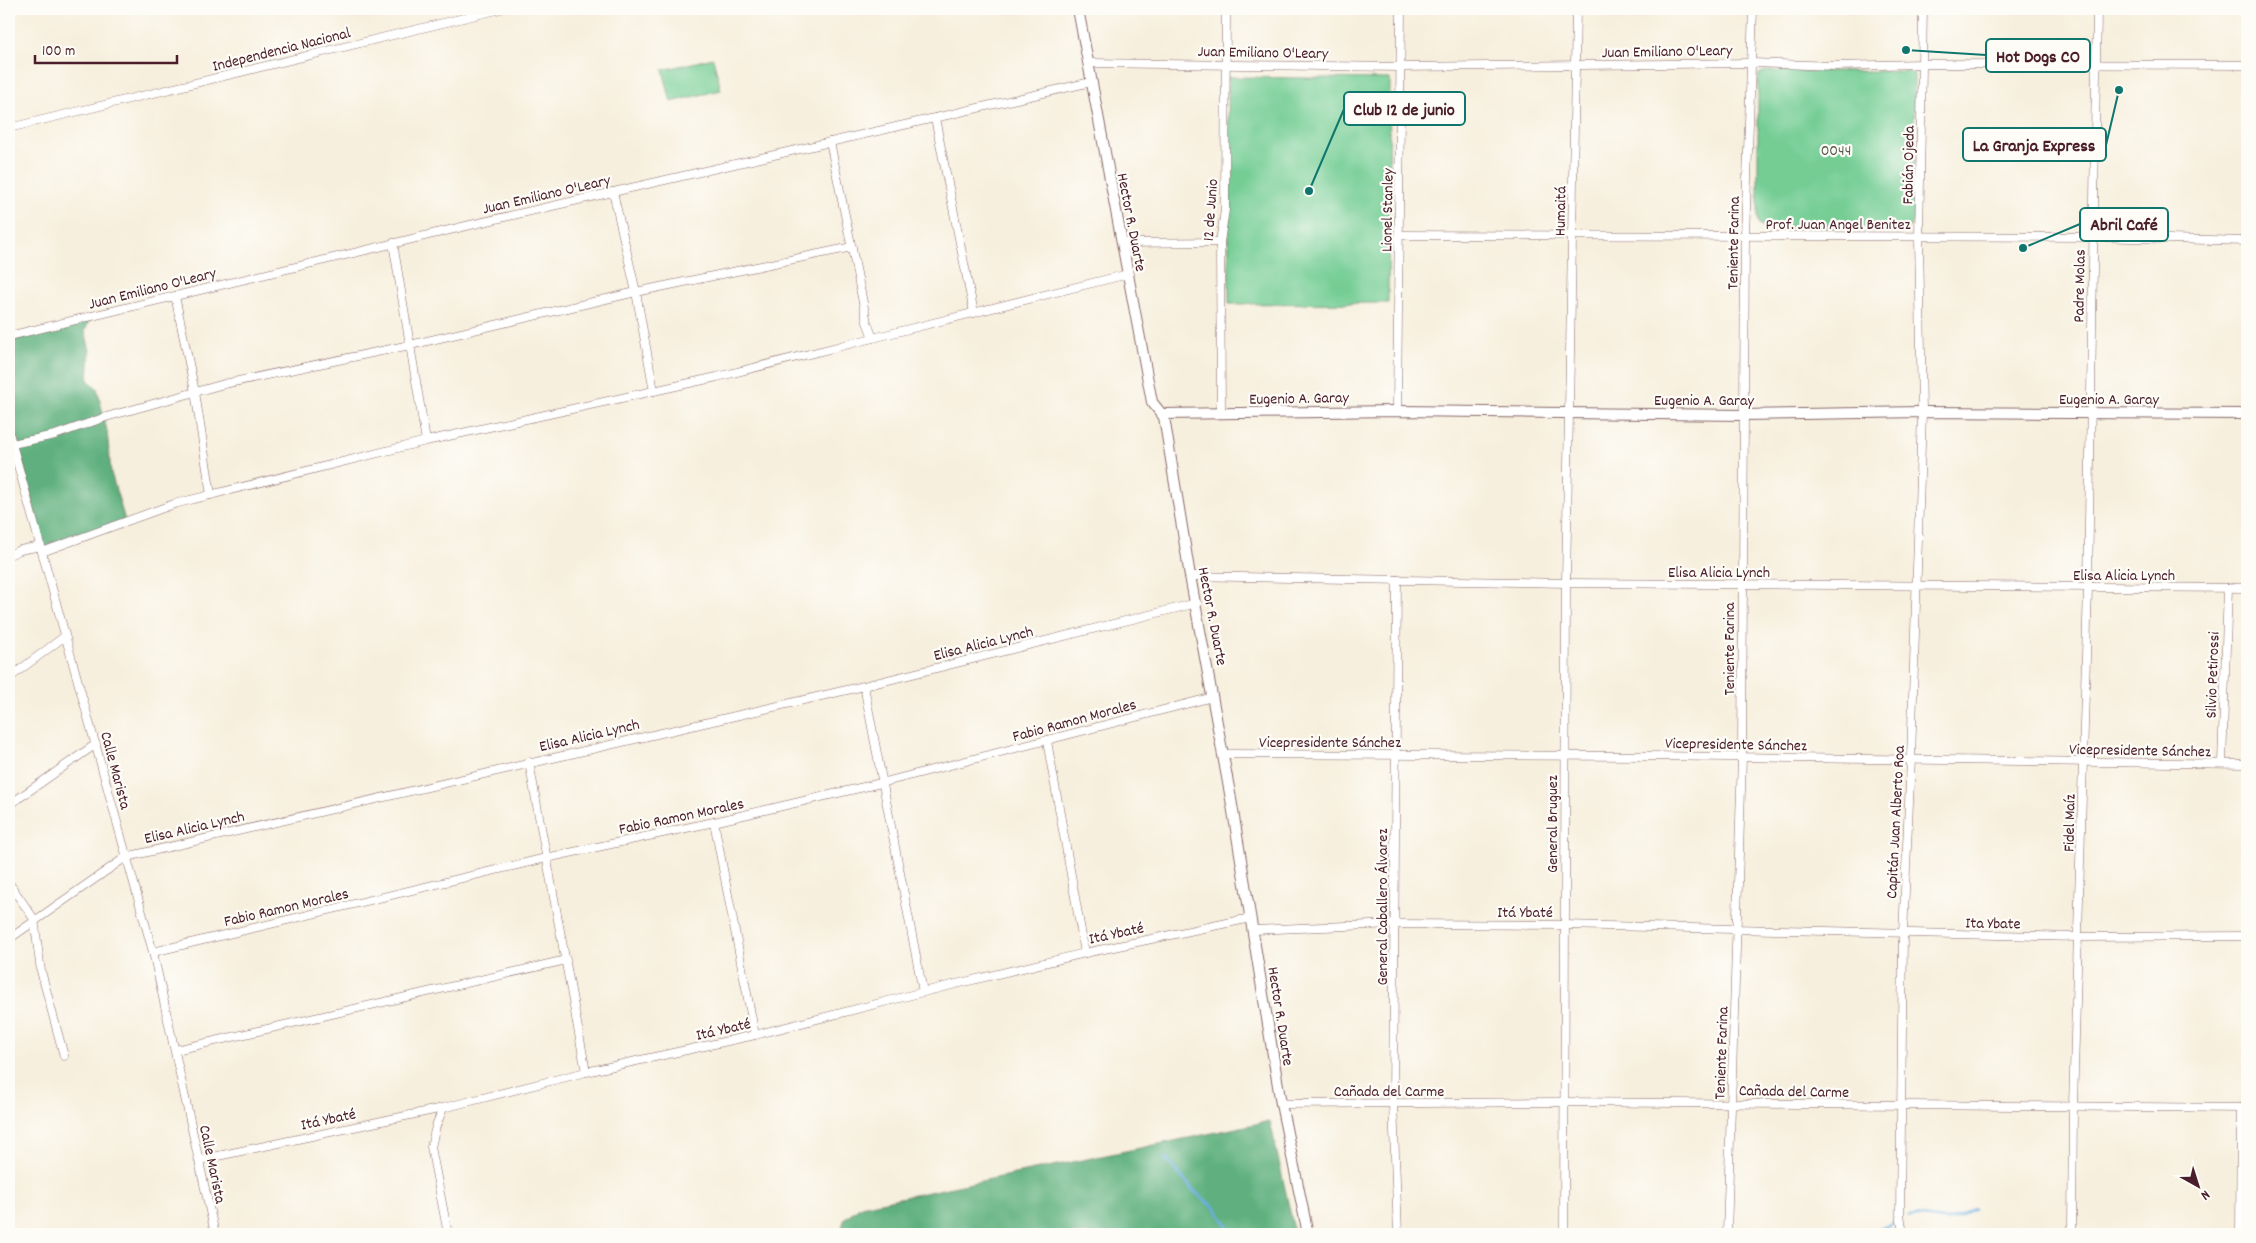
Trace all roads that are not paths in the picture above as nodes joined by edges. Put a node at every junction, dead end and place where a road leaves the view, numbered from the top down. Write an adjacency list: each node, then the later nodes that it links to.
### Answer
1 (501, 9): 19 (street, Independencia Nacional)
2 (1078, 9): 9 (street, Hector R. Duarte)
3 (1226, 9): 14 (street, 12 de Junio)
4 (1401, 9): 16 (street, Lionel Stanley)
5 (1576, 9): 15 (street, Humaitá)
6 (1753, 9): 10 (street, Teniente Farina)
7 (1923, 9): 11 (street, Fabián Ojeda)
8 (2097, 9): 12 (street, Padre Molas)
9 (1088, 63): 14 (street, Juan Emiliano O'Leary); 17 (street, Hector R. Duarte)
10 (1753, 63): 11 (street, Juan Emiliano O'Leary); 15 (street, Juan Emiliano O'Leary); 24 (street, Teniente Farina)
11 (1922, 64): 12 (street, Juan Emiliano O'Leary); 25 (street, Fabián Ojeda)
12 (2096, 64): 13 (street, Juan Emiliano O'Leary); 26 (street, Padre Molas)
13 (2247, 64)
14 (1224, 65): 16 (street, Juan Emiliano O'Leary); 28 (street, 12 de Junio)
15 (1576, 65): 16 (street, Juan Emiliano O'Leary); 23 (street, Humaitá)
16 (1401, 67): 22 (street, Lionel Stanley)
17 (1092, 82): 18 (street, Juan Emiliano O'Leary); 30 (street, Hector R. Duarte)
18 (935, 118): 20 (street, Juan Emiliano O'Leary); 35 (street)
19 (9, 128)
20 (830, 142): 21 (street, Juan Emiliano O'Leary); 31 (street)
21 (613, 192): 29 (street, Juan Emiliano O'Leary); 33 (street)
22 (1399, 235): 23 (street, Prof. Juan Angel Benitez); 41 (street, Lionel Stanley)
23 (1572, 236): 24 (street, Prof. Juan Angel Benitez); 44 (street, Humaitá)
24 (1746, 236): 25 (street, Prof. Juan Angel Benitez); 48 (street, Teniente Farina)
25 (1919, 237): 26 (street, Prof. Juan Angel Benitez); 42 (street, Fabián Ojeda)
26 (2092, 237): 27 (street, Prof. Juan Angel Benitez); 45 (street, Padre Molas)
27 (2247, 241)
28 (1220, 242): 30 (street); 43 (street, 12 de Junio)
29 (393, 243): 34 (street, Juan Emiliano O'Leary); 38 (street)
30 (1122, 243): 32 (street, Hector R. Duarte)
31 (852, 247): 33 (street); 37 (street)
32 (1128, 274): 35 (street); 46 (street, Hector R. Duarte)
33 (636, 292): 38 (street); 39 (street)
34 (175, 296): 36 (street, Juan Emiliano O'Leary); 40 (street)
35 (974, 313): 37 (street)
36 (9, 336)
37 (873, 338): 39 (street)
38 (410, 345): 40 (street); 50 (street)
39 (654, 391): 50 (street)
40 (195, 392): 51 (street); 52 (street)
41 (1397, 411): 43 (street, Eugenio A. Garay); 44 (street, Eugenio A. Garay)
42 (1922, 412): 45 (street, Eugenio A. Garay); 48 (street, Eugenio A. Garay); 59 (street, Capitán Juan Alberto Roa)
43 (1221, 413): 46 (street, Eugenio A. Garay)
44 (1568, 413): 48 (street, Eugenio A. Garay); 57 (street, General Bruguez)
45 (2090, 413): 47 (street, Eugenio A. Garay); 60 (street, Fidel Maíz)
46 (1162, 414): 55 (street, Hector R. Duarte)
47 (2247, 414)
48 (1744, 415): 58 (street, Teniente Farina)
49 (9, 433): 51 (street, Calle Marista)
50 (426, 441): 52 (street)
51 (12, 444): 53 (street, Calle Marista)
52 (212, 495): 53 (street)
53 (42, 549): 54 (street); 64 (street, Calle Marista)
54 (9, 555)
55 (1190, 576): 56 (street, Elisa Alicia Lynch); 63 (street, Hector R. Duarte)
56 (1397, 580): 57 (street, Elisa Alicia Lynch); 71 (street, General Caballero Álvarez)
57 (1566, 583): 58 (street, Elisa Alicia Lynch); 72 (street, General Bruguez)
58 (1742, 584): 59 (street, Elisa Alicia Lynch); 73 (street, Teniente Farina)
59 (1916, 586): 60 (street, Elisa Alicia Lynch); 74 (street, Capitán Juan Alberto Roa)
60 (2088, 587): 61 (street, Elisa Alicia Lynch); 76 (street, Fidel Maíz)
61 (2228, 588): 62 (street, Elisa Alicia Lynch); 77 (street, Silvio Petirossi)
62 (2247, 588)
63 (1197, 603): 66 (street, Elisa Alicia Lynch); 67 (street, Hector R. Duarte)
64 (65, 636): 65 (street); 69 (street, Calle Marista)
65 (9, 678)
66 (864, 686): 75 (street, Elisa Alicia Lynch); 79 (street)
67 (1213, 697): 68 (street, Fabio Ramon Morales); 70 (street, Hector R. Duarte)
68 (1047, 741): 79 (street, Fabio Ramon Morales); 96 (street)
69 (96, 744): 80 (street); 82 (street, Calle Marista)
70 (1223, 754): 71 (street, Vicepresidente Sánchez); 85 (street, Hector R. Duarte)
71 (1396, 755): 72 (street, Vicepresidente Sánchez); 87 (street, General Caballero Álvarez)
72 (1565, 755): 73 (street, Vicepresidente Sánchez); 88 (street, General Bruguez)
73 (1742, 757): 74 (street, Vicepresidente Sánchez); 90 (street, Teniente Farina)
74 (1912, 760): 76 (street, Vicepresidente Sánchez); 91 (street, Capitán Juan Alberto Roa)
75 (529, 762): 82 (street, Elisa Alicia Lynch); 83 (street)
76 (2083, 762): 77 (street, Vicepresidente Sánchez); 93 (street, Fidel Maíz)
77 (2222, 763): 78 (street, Vicepresidente Sánchez)
78 (2247, 764)
79 (881, 783): 81 (street, Fabio Ramon Morales); 98 (street)
80 (9, 805)
81 (714, 822): 83 (street, Fabio Ramon Morales); 99 (street)
82 (126, 857): 86 (street, Elisa Alicia Lynch); 95 (street, Calle Marista)
83 (546, 858): 95 (street, Fabio Ramon Morales); 97 (street)
84 (9, 882): 86 (street)
85 (1251, 918): 89 (street, Hector R. Duarte); 96 (street, Itá Ybaté)
86 (34, 919): 94 (street, Elisa Alicia Lynch); 101 (street)
87 (1394, 924): 88 (street, Itá Ybaté); 89 (street, Itá Ybaté); 106 (street, General Caballero Álvarez)
88 (1564, 926): 90 (street, Itá Ybaté); 103 (street, General Bruguez)
89 (1253, 930): 105 (street, Hector R. Duarte)
90 (1738, 930): 91 (street, Ita Ybate); 104 (street, Teniente Farina)
91 (1903, 934): 93 (street, Ita Ybate); 107 (street, Capitán Juan Alberto Roa)
92 (2247, 936): 93 (street, Ita Ybate)
93 (2078, 937): 108 (street, Fidel Maíz)
94 (9, 939)
95 (153, 952): 100 (street, Calle Marista)
96 (1085, 953): 98 (street, Itá Ybaté)
97 (566, 960): 100 (street); 102 (street)
98 (923, 992): 99 (street, Itá Ybaté)
99 (755, 1035): 102 (street, Itá Ybaté)
100 (176, 1050): 111 (street, Calle Marista)
101 (64, 1056)
102 (586, 1072): 109 (street, Itá Ybaté)
103 (1563, 1102): 104 (street, Cañada del Carme); 106 (street, Cañada del Carme); 116 (street, General Bruguez)
104 (1733, 1103): 107 (street, Cañada del Carme); 117 (street, Teniente Farina)
105 (1281, 1104): 106 (street, Cañada del Carme); 114 (street, Hector R. Duarte)
106 (1393, 1104): 115 (street, General Caballero Álvarez)
107 (1900, 1105): 108 (street, Cañada del Carme); 118 (street, Capitán Juan Alberto Roa)
108 (2073, 1106): 110 (street, Cañada del Carme); 119 (street, Fidel Maíz)
109 (443, 1108): 111 (street, Itá Ybaté); 113 (street)
110 (2244, 1108): 120 (street)
111 (199, 1160): 112 (street, Calle Marista)
112 (215, 1234)
113 (448, 1234)
114 (1308, 1234)
115 (1398, 1234)
116 (1564, 1234)
117 (1727, 1234)
118 (1903, 1234)
119 (2072, 1234)
120 (2240, 1234)

